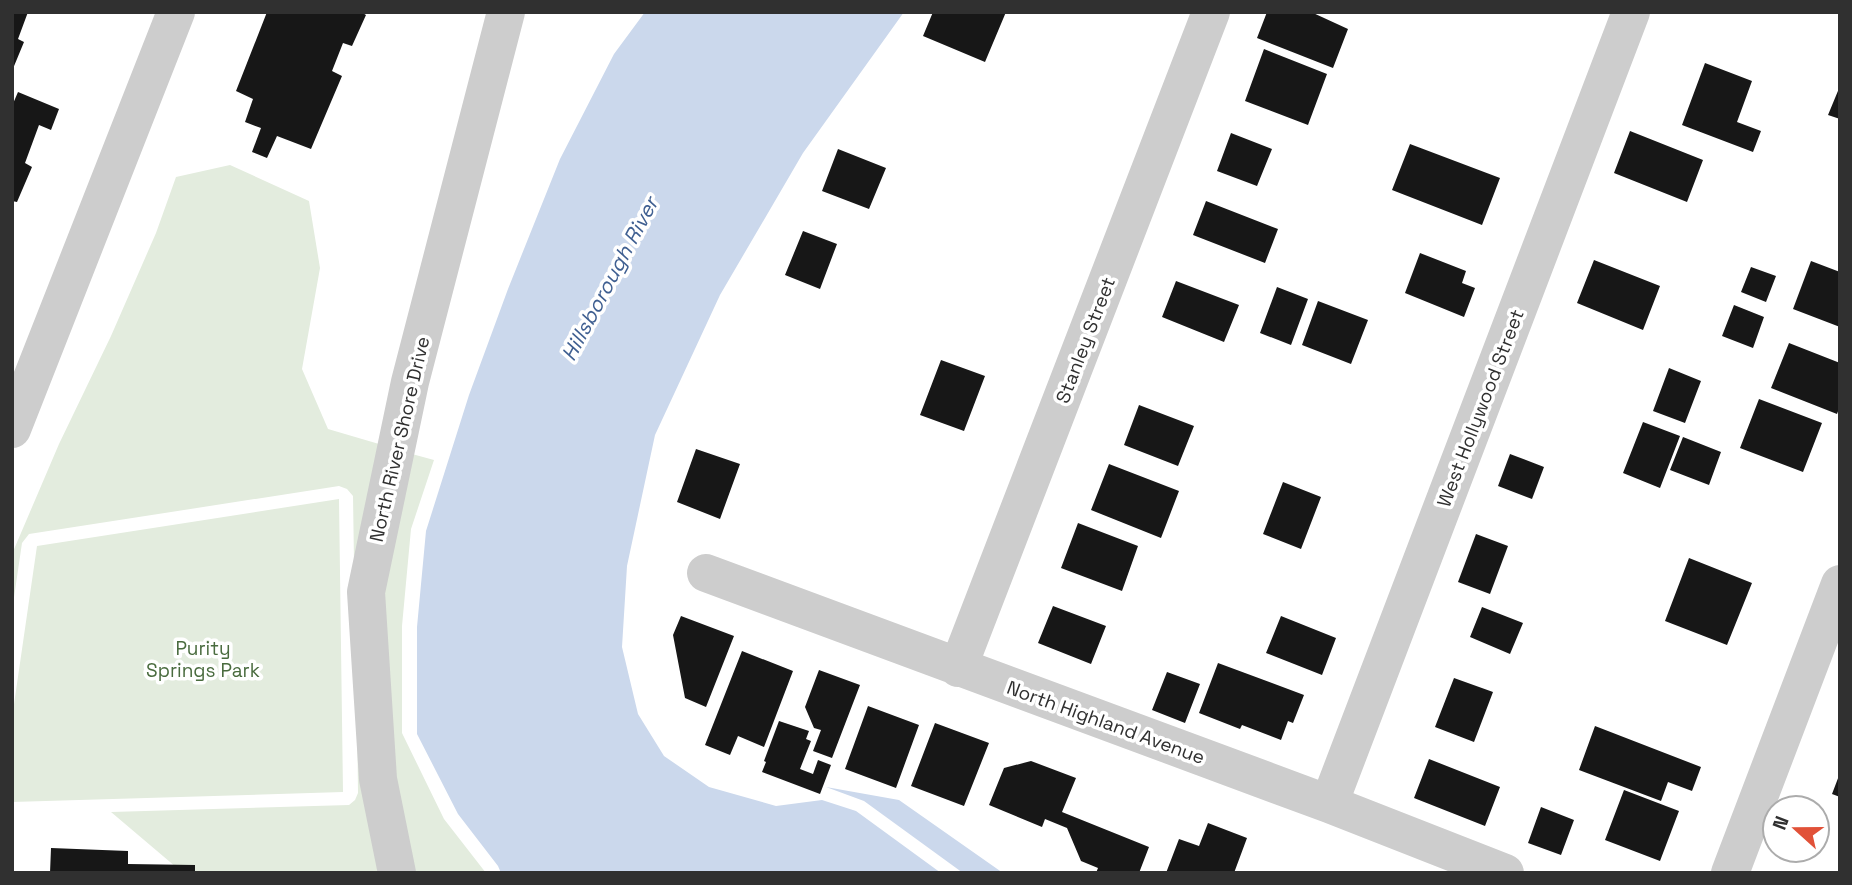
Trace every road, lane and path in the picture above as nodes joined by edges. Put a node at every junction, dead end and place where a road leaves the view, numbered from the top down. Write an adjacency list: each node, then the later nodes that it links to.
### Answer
1 (176, 12): 5 (street)
2 (506, 12): 10 (street, North River Shore Drive)
3 (1211, 12): 8 (street, Stanley Street)
4 (1630, 12): 9 (street, West Hollywood Street)
5 (12, 429)
6 (706, 573): 8 (street, North Highland Avenue)
7 (1840, 584): 12 (street)
8 (958, 668): 9 (street, North Highland Avenue)
9 (1329, 804): 11 (street, North Highland Avenue)
10 (397, 873)
11 (1505, 873)
12 (1730, 873)

